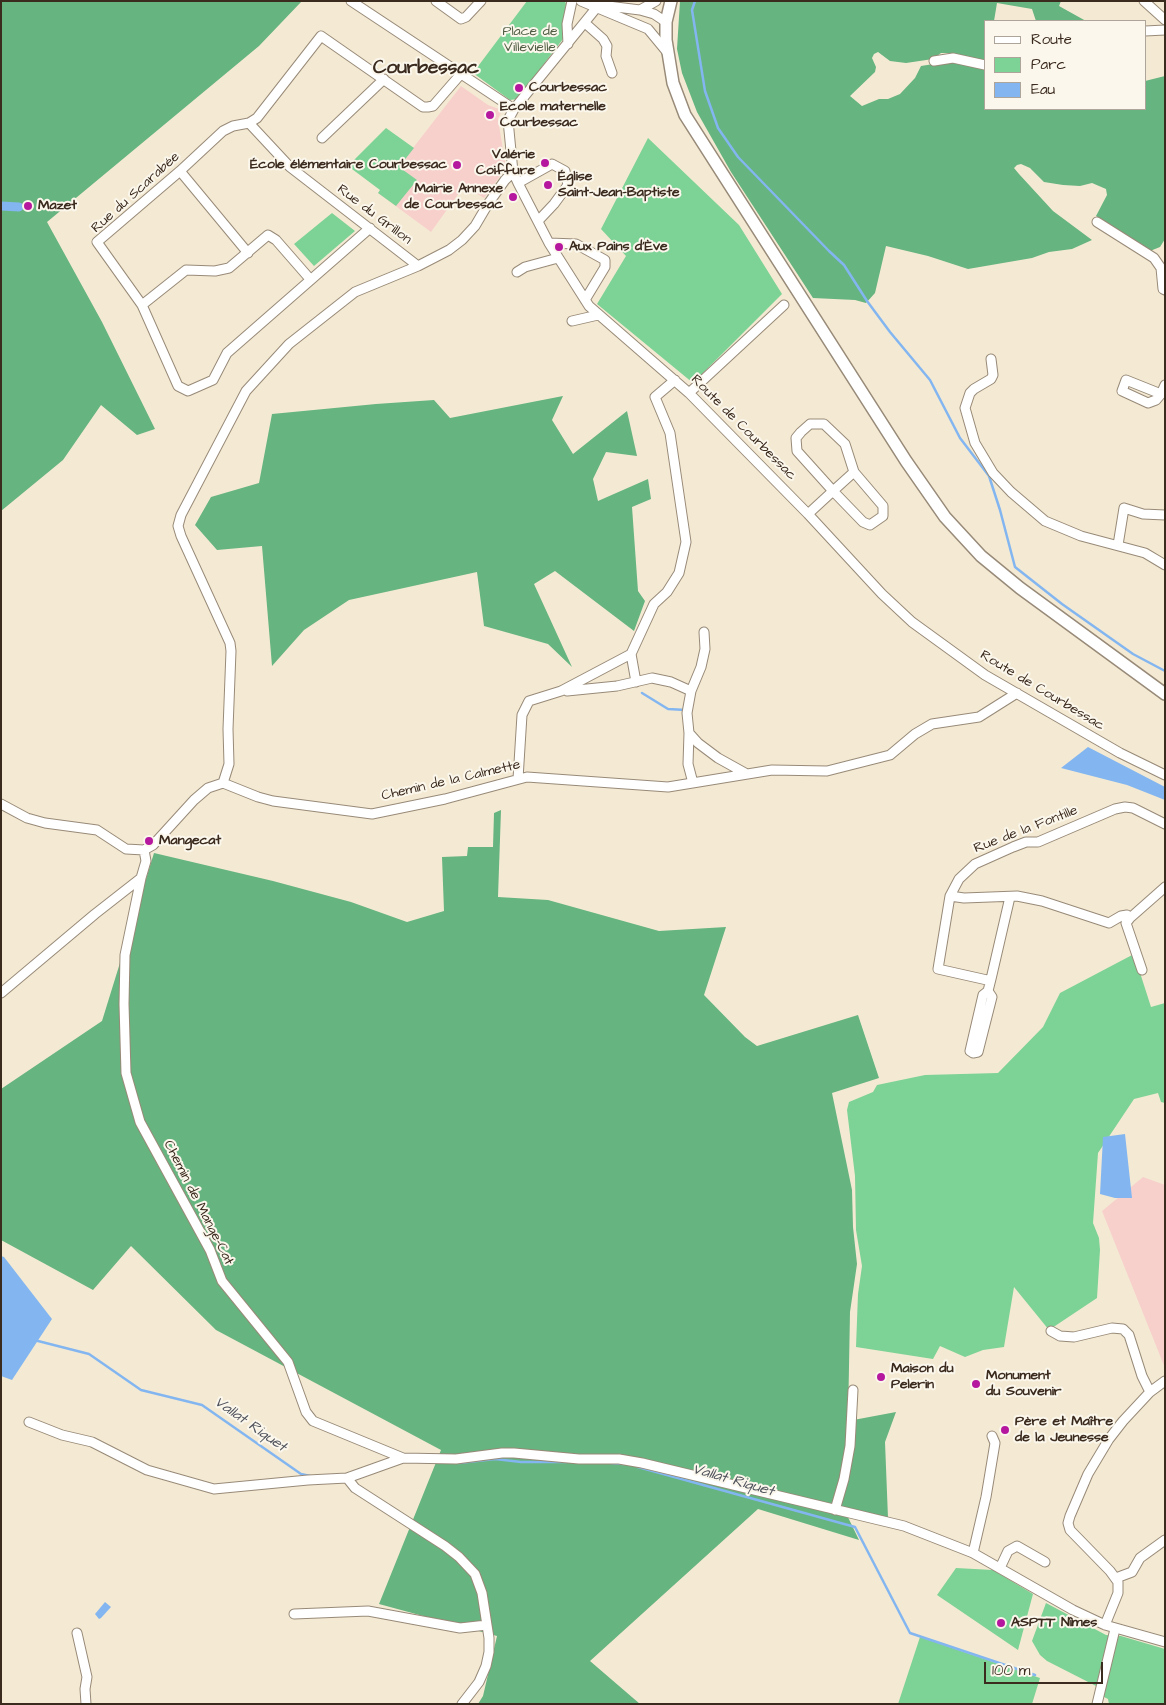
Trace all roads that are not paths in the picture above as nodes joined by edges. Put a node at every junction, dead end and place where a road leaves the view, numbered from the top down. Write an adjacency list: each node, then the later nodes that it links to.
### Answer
1 (351, 1): 22 (street)
2 (436, 1): 3 (street)
3 (481, 1)
4 (572, 1): 17 (street)
5 (583, 1): 9 (street)
6 (656, 1): 10 (street)
7 (671, 1): 13 (street)
8 (1144, 1): 11 (street)
9 (600, 5): 10 (street); 12 (street, Route de Courbessac); 14 (street)
10 (640, 10): 13 (street)
11 (1165, 20)
12 (585, 23): 17 (street, Route de Courbessac); 21 (street)
13 (666, 24): 14 (street); 18 (street)
14 (648, 29): 18 (street)
15 (1165, 30): 16 (street)
16 (1146, 31)
17 (568, 44): 24 (street, Route de Courbessac)
18 (668, 52): 60 (street)
19 (934, 61): 20 (street)
20 (984, 65)
21 (612, 73)
22 (460, 75): 23 (street); 24 (street)
23 (384, 79): 25 (street); 26 (street)
24 (514, 109): 28 (street, Route de Courbessac)
25 (250, 123): 27 (street, Rue du Scarabée); 32 (street, Rue du Grillon)
26 (322, 138)
27 (180, 171): 34 (street); 41 (street, Rue du Scarabée)
28 (513, 172): 29 (street, Route de Courbessac); 36 (street)
29 (518, 183): 30 (street, Route de Courbessac); 30 (street)
30 (538, 222): 33 (street, Route de Courbessac)
31 (1097, 222): 39 (street)
32 (370, 228): 36 (street, Rue du Grillon); 38 (street, Rue du Scarabée)
33 (549, 243): 35 (street, Route de Courbessac); 40 (street)
34 (248, 253): 38 (street); 41 (street)
35 (558, 258): 37 (street); 40 (street, Route de Courbessac)
36 (418, 266): 65 (street)
37 (518, 272)
38 (310, 279): 41 (street, Rue du Scarabée)
39 (1165, 290)
40 (585, 300): 43 (street, Route de Courbessac)
41 (142, 305)
42 (784, 305): 47 (street)
43 (598, 315): 44 (street); 46 (street, Route de Courbessac)
44 (572, 321)
45 (990, 360): 52 (street)
46 (675, 380): 47 (street, Route de Courbessac); 55 (street)
47 (689, 393): 50 (street, Route de Courbessac)
48 (854, 472): 49 (street); 49 (street); 49 (street)
49 (833, 491): 50 (street)
50 (808, 514): 59 (street, Route de Courbessac)
51 (1165, 515): 52 (street)
52 (1118, 545): 53 (street)
53 (1165, 565)
54 (704, 632): 58 (street)
55 (630, 654): 56 (street); 57 (street)
56 (636, 682): 57 (street); 58 (street)
57 (561, 691): 64 (street)
58 (691, 691): 61 (street)
59 (1017, 693): 62 (street, Chemin de la Calmette); 63 (street, Route de Courbessac)
60 (1165, 694)
61 (689, 733): 62 (street); 66 (street)
62 (745, 773): 66 (street, Chemin de la Calmette)
63 (1165, 776)
64 (518, 779): 65 (street, Chemin de la Calmette); 66 (street, Chemin de la Calmette)
65 (222, 783): 69 (street)
66 (693, 783)
67 (1, 804): 69 (street)
68 (1165, 824): 72 (street, Rue de la Fontille)
69 (144, 850): 70 (street, Chemin de Mange-Cat)
70 (141, 878): 78 (street); 85 (street, Chemin de Mange-Cat)
71 (1165, 886): 74 (street)
72 (950, 896): 73 (street); 76 (street, Rue de la Fontille)
73 (1010, 897): 74 (street); 76 (street)
74 (1130, 918): 75 (street)
75 (1142, 970)
76 (991, 979): 77 (street)
77 (988, 992): 77 (street)
78 (1, 993)
79 (1051, 1331): 82 (street)
80 (1165, 1381): 82 (street)
81 (853, 1390): 87 (street)
82 (1150, 1392): 92 (street)
83 (29, 1422): 86 (street)
84 (994, 1440): 89 (street)
85 (403, 1458): 86 (street); 87 (street)
86 (347, 1478): 94 (street)
87 (835, 1510): 89 (street)
88 (1165, 1540): 92 (street)
89 (973, 1553): 91 (street)
90 (1040, 1562): 91 (street)
91 (1000, 1568): 95 (street)
92 (1116, 1578): 95 (street)
93 (294, 1614): 94 (street)
94 (487, 1625): 100 (street)
95 (1105, 1625): 96 (street)
96 (1115, 1629): 98 (street); 101 (street)
97 (77, 1633): 99 (street)
98 (1165, 1642)
99 (86, 1704)
100 (462, 1704)
101 (1097, 1704)

